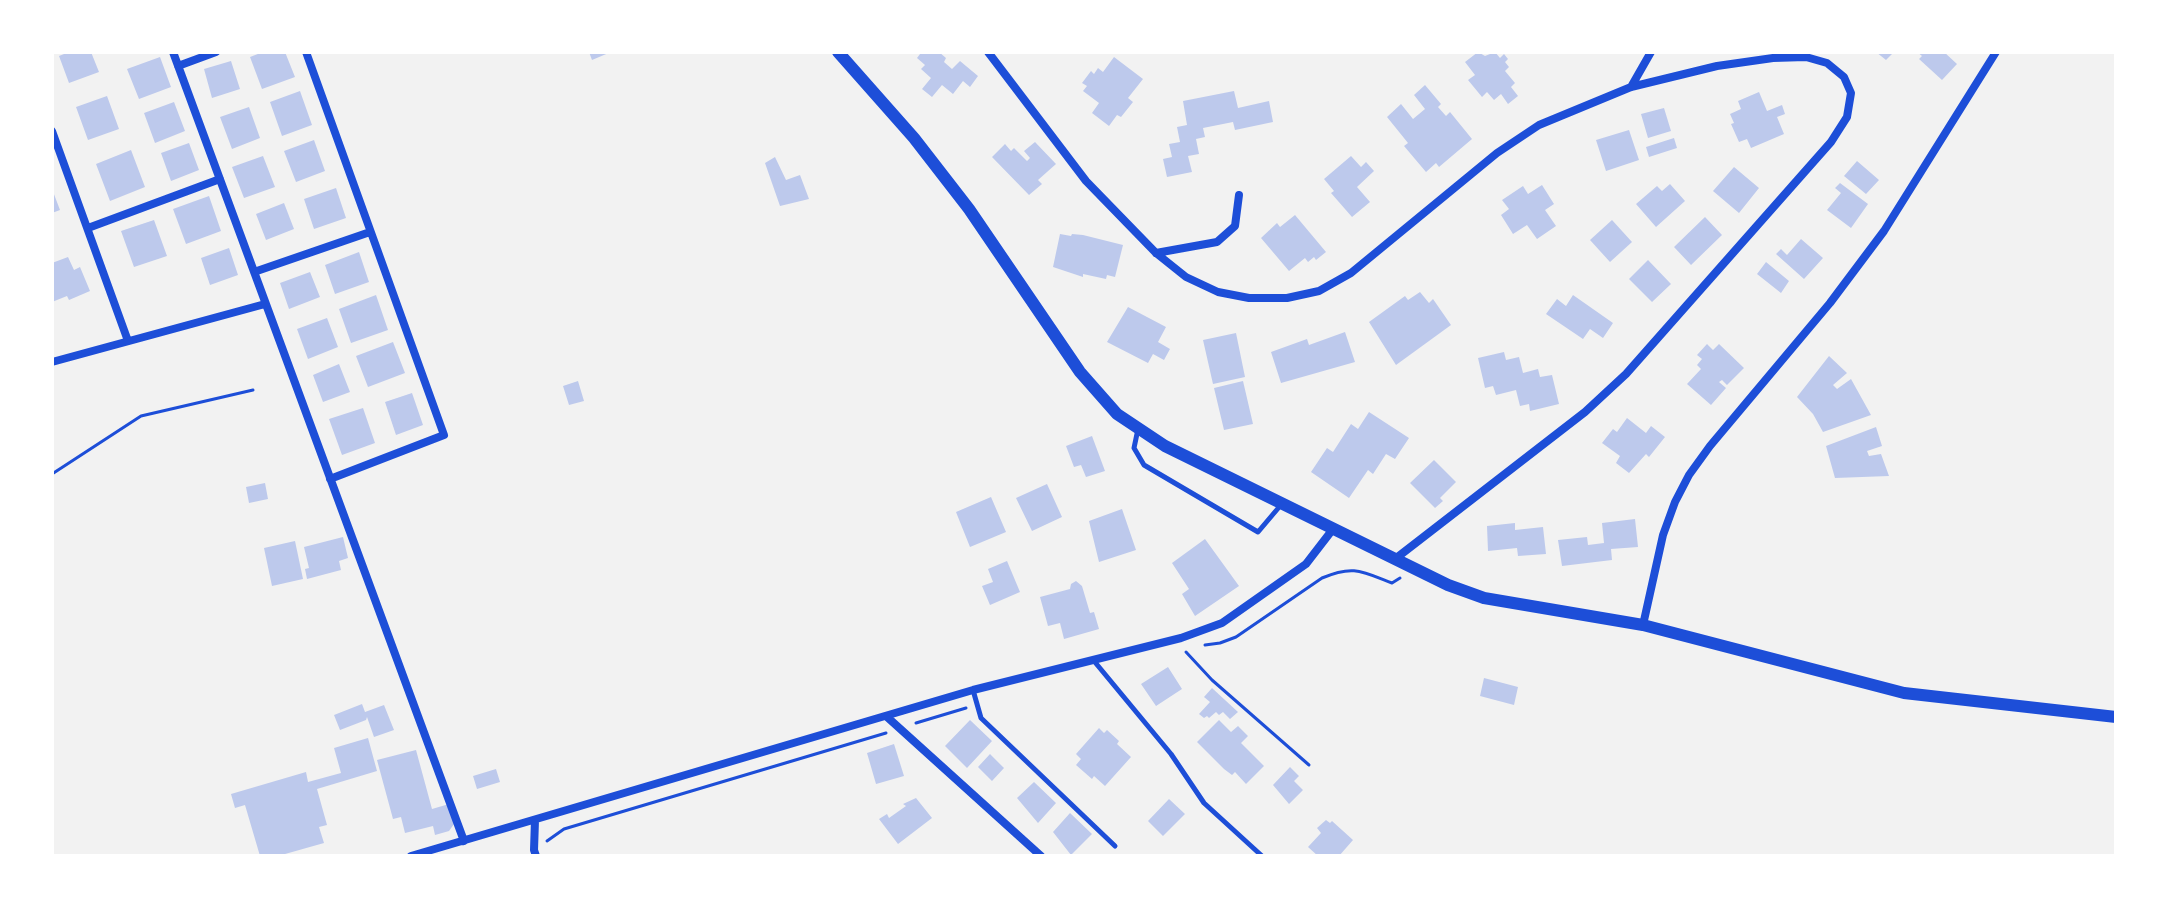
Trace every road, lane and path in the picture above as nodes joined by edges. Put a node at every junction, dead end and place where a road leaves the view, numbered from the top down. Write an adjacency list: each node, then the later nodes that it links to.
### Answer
1 (173, 52): 8 (street)
2 (216, 52): 8 (street)
3 (306, 52): 14 (street)
4 (838, 52): 21 (street)
5 (988, 52): 15 (street)
6 (1651, 52): 9 (street)
7 (1996, 52): 27 (street)
8 (178, 66): 11 (street)
9 (1631, 87): 15 (street); 26 (street)
10 (52, 131): 13 (street)
11 (220, 179): 13 (street); 16 (street)
12 (1239, 195): 15 (street)
13 (88, 228): 18 (street)
14 (370, 232): 16 (street); 23 (street)
15 (1156, 253)
16 (254, 272): 17 (street)
17 (265, 304): 18 (street); 23 (street)
18 (128, 341): 19 (street)
19 (52, 362)
20 (253, 390): 22 (path)
21 (1138, 428): 24 (street); 24 (lane)
22 (52, 474)
23 (330, 479): 36 (street)
24 (1281, 503): 25 (street)
25 (1333, 529): 26 (street); 28 (street)
26 (1395, 559): 27 (street)
27 (1643, 625): 33 (street)
28 (1181, 638): 29 (lane); 30 (street)
29 (1183, 648): 34 (path)
30 (1093, 660): 31 (street); 41 (lane)
31 (973, 690): 32 (street); 37 (lane)
32 (886, 716): 35 (street); 40 (street)
33 (2116, 717)
34 (1309, 765)
35 (535, 820): 36 (street); 39 (street)
36 (464, 841): 38 (street)
37 (1115, 846)
38 (411, 856)
39 (536, 856)
40 (1041, 856)
41 (1262, 856)

